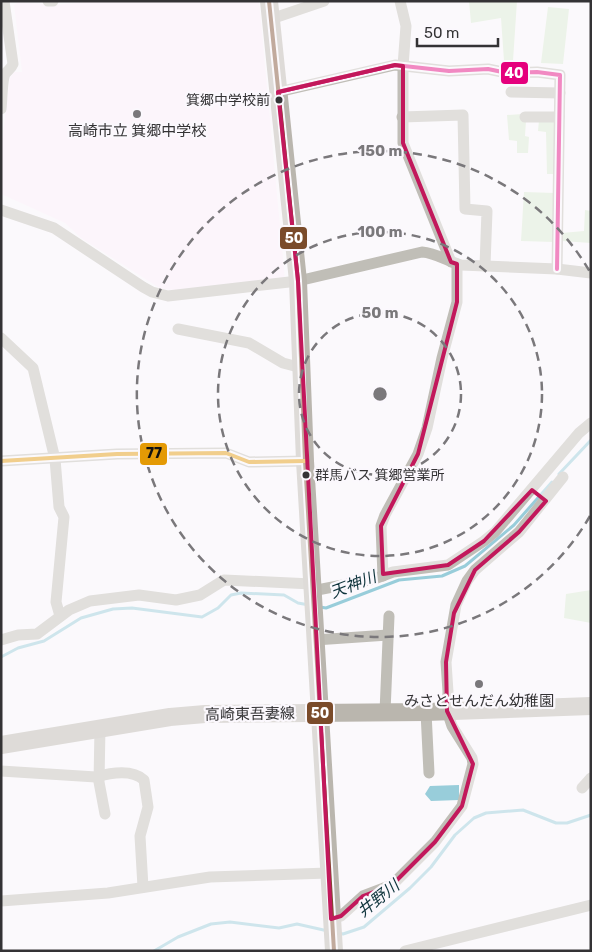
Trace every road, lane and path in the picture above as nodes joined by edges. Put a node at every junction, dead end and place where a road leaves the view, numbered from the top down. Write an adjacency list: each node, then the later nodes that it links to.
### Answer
1 (4, 1): 12 (street)
2 (48, 1): 3 (street)
3 (53, 1)
4 (268, 1): 7 (main road)
5 (324, 1): 7 (street)
6 (400, 1): 8 (street)
7 (271, 19): 9 (main road)
8 (403, 66): 9 (street); 11 (street); 13 (street)
9 (278, 92): 21 (main road)
10 (511, 92): 11 (street)
11 (560, 93): 15 (street)
12 (1, 109)
13 (402, 117): 17 (street); 18 (street)
14 (525, 117): 15 (street)
15 (560, 117): 19 (street)
16 (1, 210): 21 (street)
17 (454, 263): 18 (street); 21 (street); 31 (street)
18 (485, 266): 19 (street)
19 (557, 269): 20 (street)
20 (591, 273)
21 (298, 281): 24 (main road)
22 (178, 328): 24 (street)
23 (1, 338): 26 (street)
24 (302, 368): 28 (main road)
25 (591, 422): 30 (street)
26 (55, 459): 27 (street); 28 (street); 33 (street)
27 (1, 461)
28 (305, 461): 32 (main road)
29 (563, 477): 30 (street)
30 (539, 495): 31 (street); 39 (street)
31 (383, 576): 32 (street)
32 (312, 594): 33 (street); 37 (main road)
33 (60, 616): 36 (street)
34 (389, 616): 35 (street)
35 (388, 635): 37 (street); 40 (street)
36 (1, 640)
37 (315, 640): 42 (main road)
38 (591, 706): 39 (main road, 高崎東吾妻線)
39 (447, 711): 41 (main road, 高崎東吾妻線); 55 (street)
40 (385, 712): 41 (main road, 高崎東吾妻線); 42 (main road, 高崎東吾妻線)
41 (426, 712): 46 (street)
42 (320, 713): 43 (main road, 高崎東吾妻線); 51 (main road)
43 (100, 728): 44 (main road, 高崎東吾妻線); 47 (street)
44 (1, 744)
45 (1, 771): 47 (street)
46 (429, 773)
47 (100, 776): 50 (street); 52 (street)
48 (591, 778): 49 (street)
49 (582, 788)
50 (105, 814)
51 (328, 873): 52 (street); 55 (main road)
52 (143, 887): 53 (street)
53 (1, 901)
54 (591, 905): 56 (street)
55 (332, 934)
56 (404, 951)

